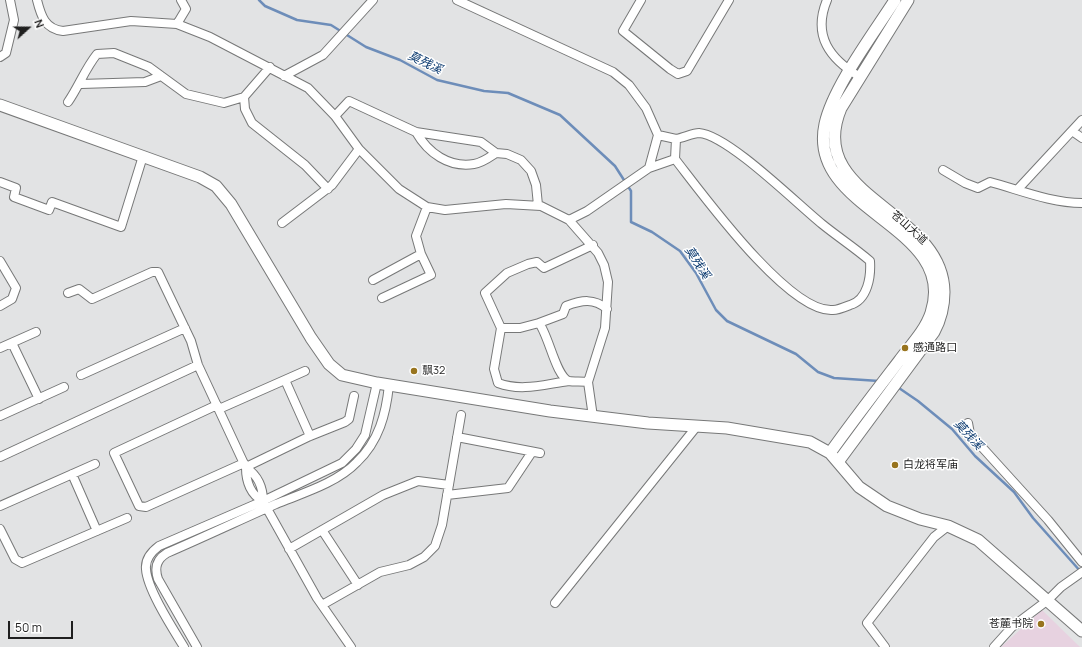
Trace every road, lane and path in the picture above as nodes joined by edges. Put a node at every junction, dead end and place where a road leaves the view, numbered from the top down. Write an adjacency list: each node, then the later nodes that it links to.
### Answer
1 (10, 0): 12 (street)
2 (37, 0): 11 (street)
3 (181, 0): 11 (street)
4 (373, 0): 16 (street)
5 (457, 0): 26 (street)
6 (641, 0): 7 (street)
7 (729, 0)
8 (827, 0): 14 (street)
9 (895, 0): 14 (main road, 苍山大道)
10 (908, 0): 17 (main road, 苍山大道)
11 (177, 24): 13 (street)
12 (0, 57)
13 (270, 68): 16 (street); 19 (street)
14 (850, 71): 17 (street); 80 (main road, 苍山大道)
15 (161, 76): 18 (street); 18 (street); 19 (street)
16 (284, 76): 22 (street)
17 (860, 77): 82 (main road, 苍山大道)
18 (81, 84): 20 (street)
19 (244, 97): 36 (street)
20 (68, 102)
21 (0, 105): 31 (main road)
22 (335, 116): 25 (street); 29 (street)
23 (1082, 120): 24 (street)
24 (1072, 131): 27 (street); 37 (street)
25 (416, 132): 30 (street); 30 (street)
26 (658, 134): 28 (street); 33 (street)
27 (1082, 138)
28 (676, 140): 32 (street); 32 (street)
29 (359, 149): 36 (street); 40 (street)
30 (496, 153): 39 (street)
31 (143, 156): 35 (street); 63 (main road)
32 (675, 158): 33 (street)
33 (649, 168): 41 (street)
34 (943, 170): 37 (street)
35 (0, 182)
36 (328, 189): 42 (street)
37 (1018, 189): 38 (street)
38 (1082, 203)
39 (538, 206): 40 (street); 41 (street)
40 (427, 207): 44 (street)
41 (569, 220): 43 (street)
42 (282, 223)
43 (593, 245): 50 (street); 53 (street)
44 (421, 254): 46 (street); 48 (street)
45 (0, 261): 49 (street)
46 (373, 280)
47 (68, 293): 52 (street)
48 (382, 298)
49 (0, 306)
50 (607, 309): 51 (street); 62 (street)
51 (539, 323): 53 (street); 61 (street)
52 (185, 328): 57 (street); 59 (street)
53 (501, 328): 61 (street)
54 (36, 332): 55 (street)
55 (12, 343): 56 (street); 67 (street)
56 (0, 348)
57 (198, 365): 68 (street); 81 (street)
58 (305, 371): 60 (street)
59 (81, 374)
60 (285, 380): 68 (street); 76 (street)
61 (569, 381): 62 (street)
62 (588, 382): 71 (street)
63 (377, 383): 64 (main road); 74 (street)
64 (389, 385): 71 (main road); 75 (street)
65 (64, 387): 67 (street)
66 (354, 396): 76 (street)
67 (39, 399): 70 (street)
68 (218, 407): 84 (street); 84 (street)
69 (460, 415): 77 (street)
70 (0, 416)
71 (593, 417): 73 (main road)
72 (968, 422): 97 (street)
73 (697, 426): 80 (main road); 101 (street)
74 (368, 427): 75 (street); 88 (street)
75 (379, 431): 90 (street)
76 (310, 436): 84 (street)
77 (457, 437): 78 (street); 86 (street)
78 (532, 452): 79 (street); 87 (street)
79 (540, 453)
80 (830, 453): 82 (main road)
81 (0, 457)
82 (838, 462): 92 (main road)
83 (95, 464): 85 (street)
84 (245, 466): 88 (street)
85 (72, 474): 89 (street); 95 (street)
86 (449, 485): 87 (street); 94 (street)
87 (447, 496): 99 (street)
88 (263, 501): 90 (street); 104 (street)
89 (0, 506)
90 (267, 508): 96 (street); 105 (street)
91 (128, 518): 95 (street)
92 (948, 526): 100 (main road); 107 (street)
93 (0, 529): 95 (street)
94 (322, 530): 96 (street); 99 (street)
95 (97, 531)
96 (289, 549): 102 (street)
97 (1082, 562)
98 (1082, 572): 100 (street)
99 (358, 585): 102 (street)
100 (1048, 600): 103 (main road); 108 (street)
101 (555, 603)
102 (322, 605): 106 (street)
103 (1082, 632)
104 (184, 647)
105 (197, 647)
106 (351, 647)
107 (885, 647)
108 (994, 647)

